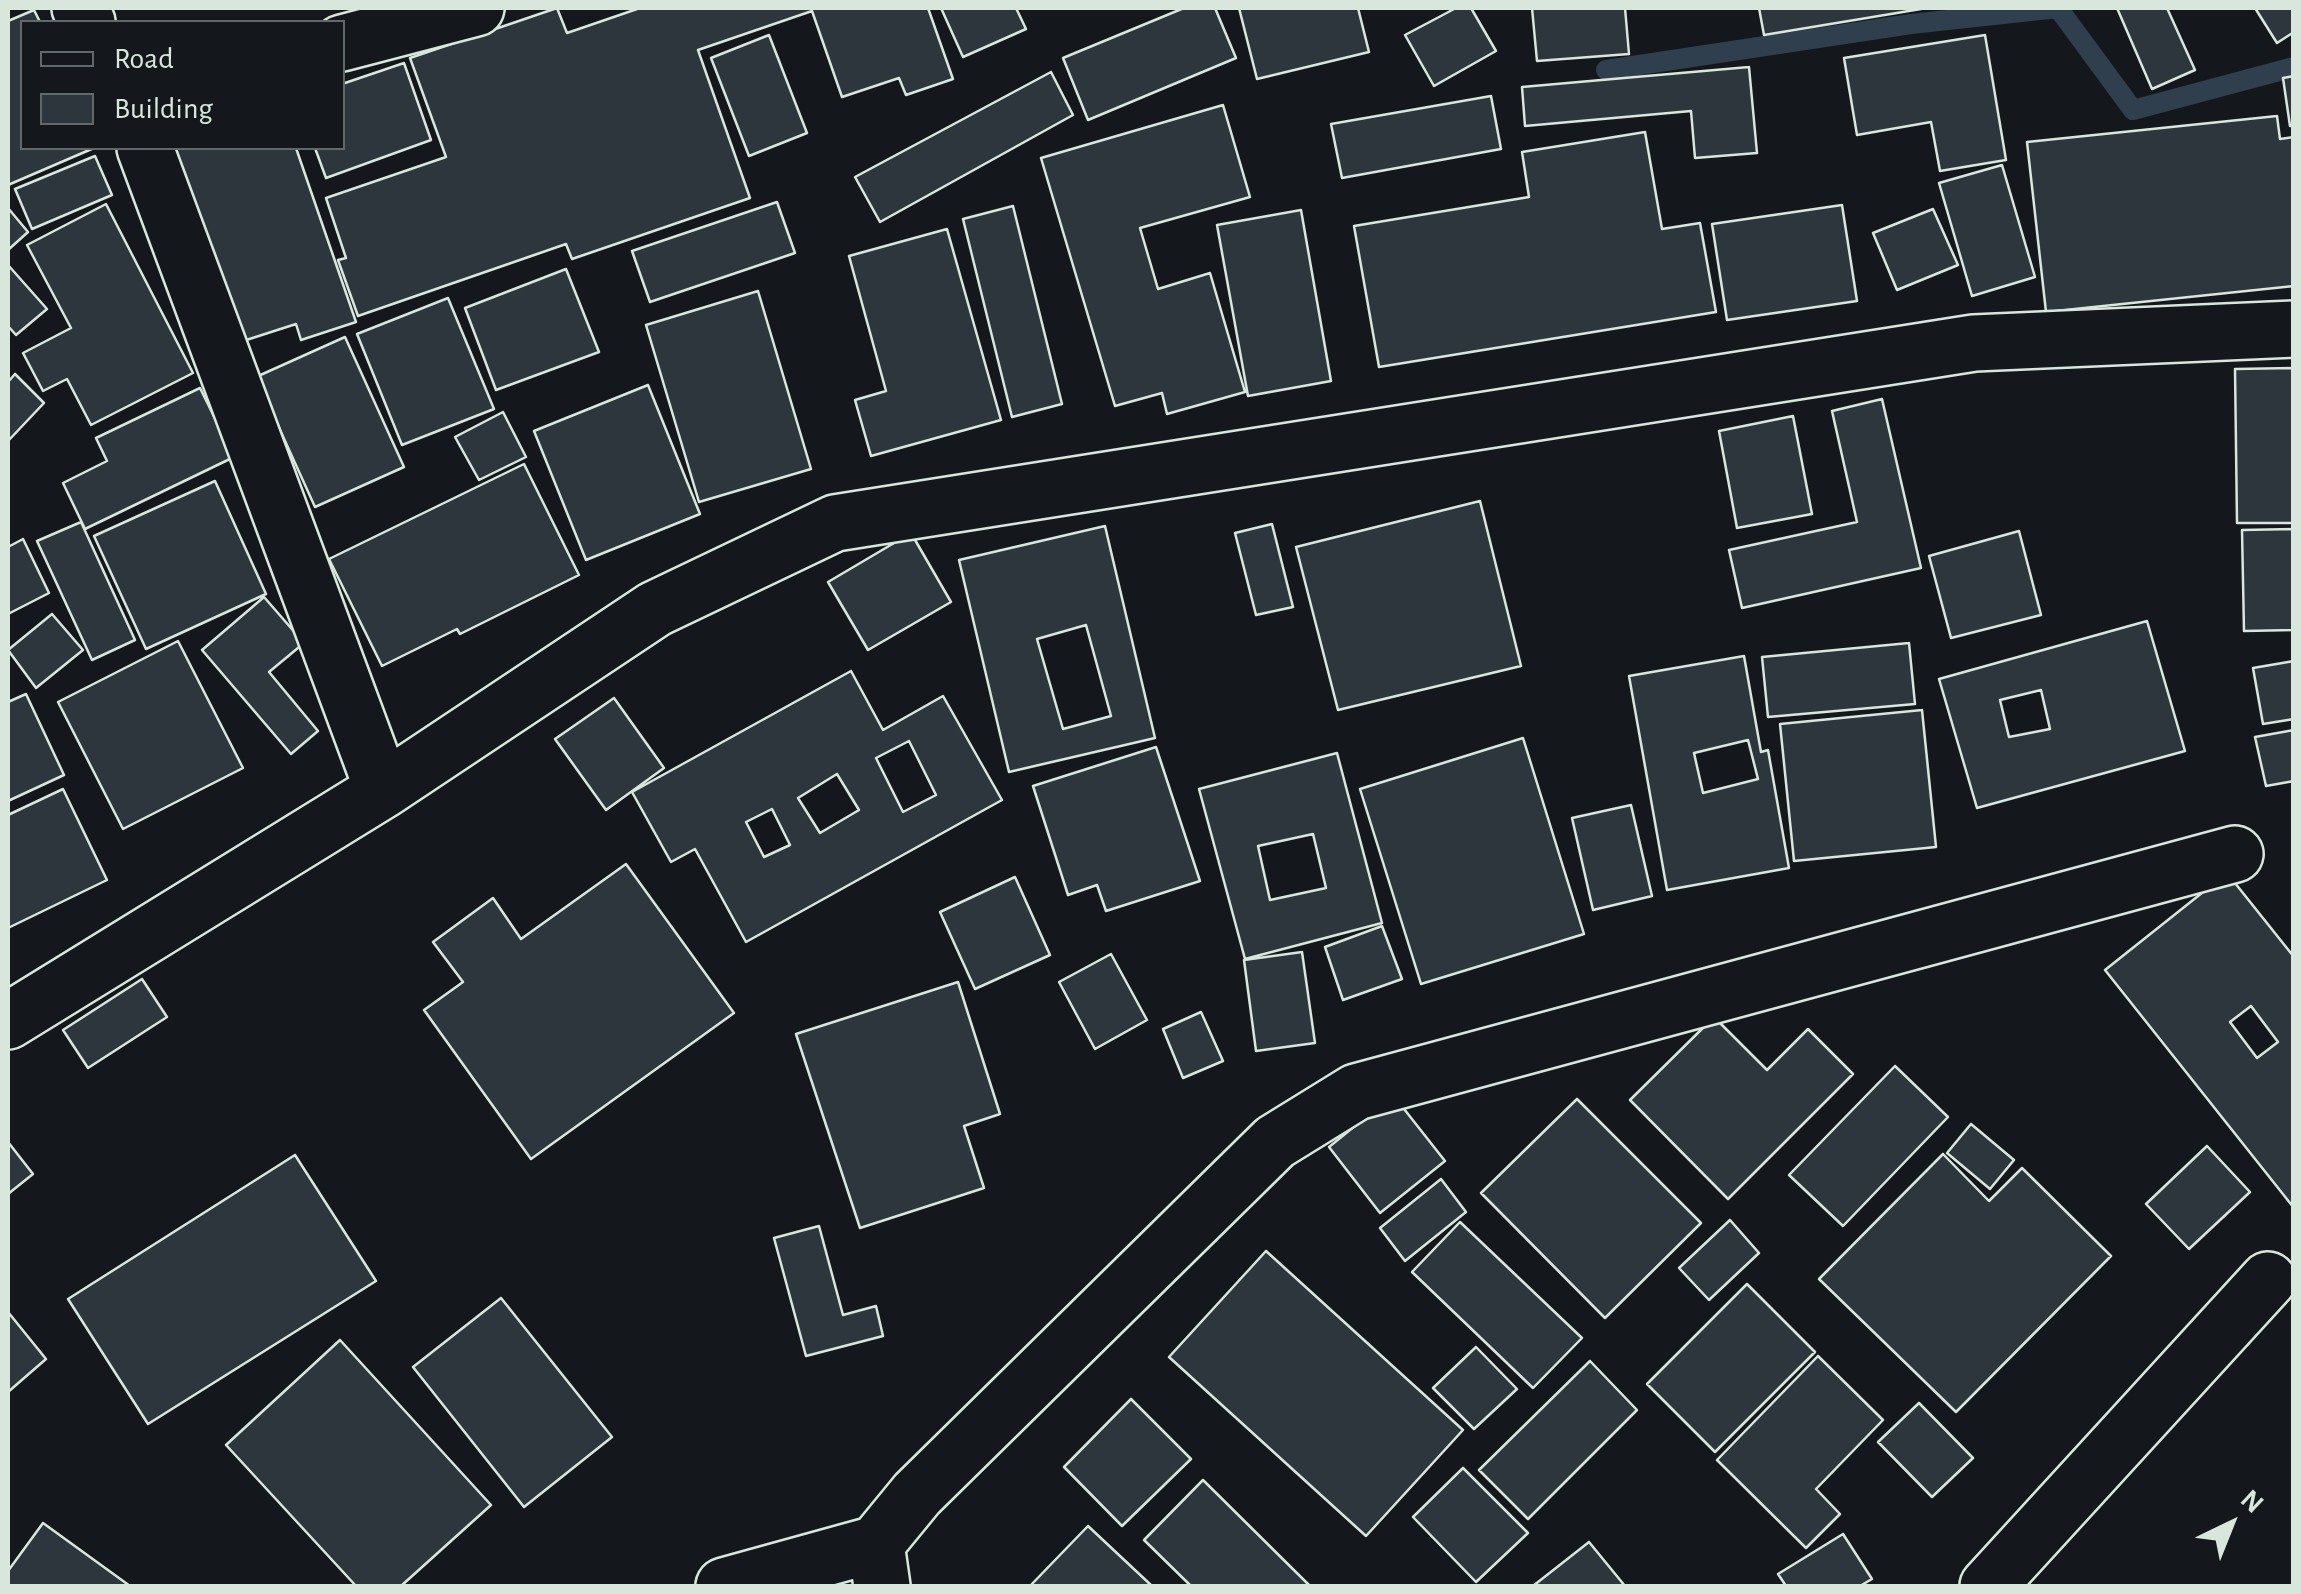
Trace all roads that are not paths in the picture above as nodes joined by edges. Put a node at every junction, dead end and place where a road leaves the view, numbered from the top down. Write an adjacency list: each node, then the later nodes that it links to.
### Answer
1 (476, 8): 2 (street)
2 (345, 41)
3 (146, 150): 5 (street)
4 (2294, 329): 5 (street)
5 (383, 790): 7 (street)
6 (2235, 854): 9 (street)
7 (8, 1020)
8 (2268, 1280): 11 (street)
9 (879, 1565): 10 (street)
10 (724, 1586)
11 (1988, 1586)

